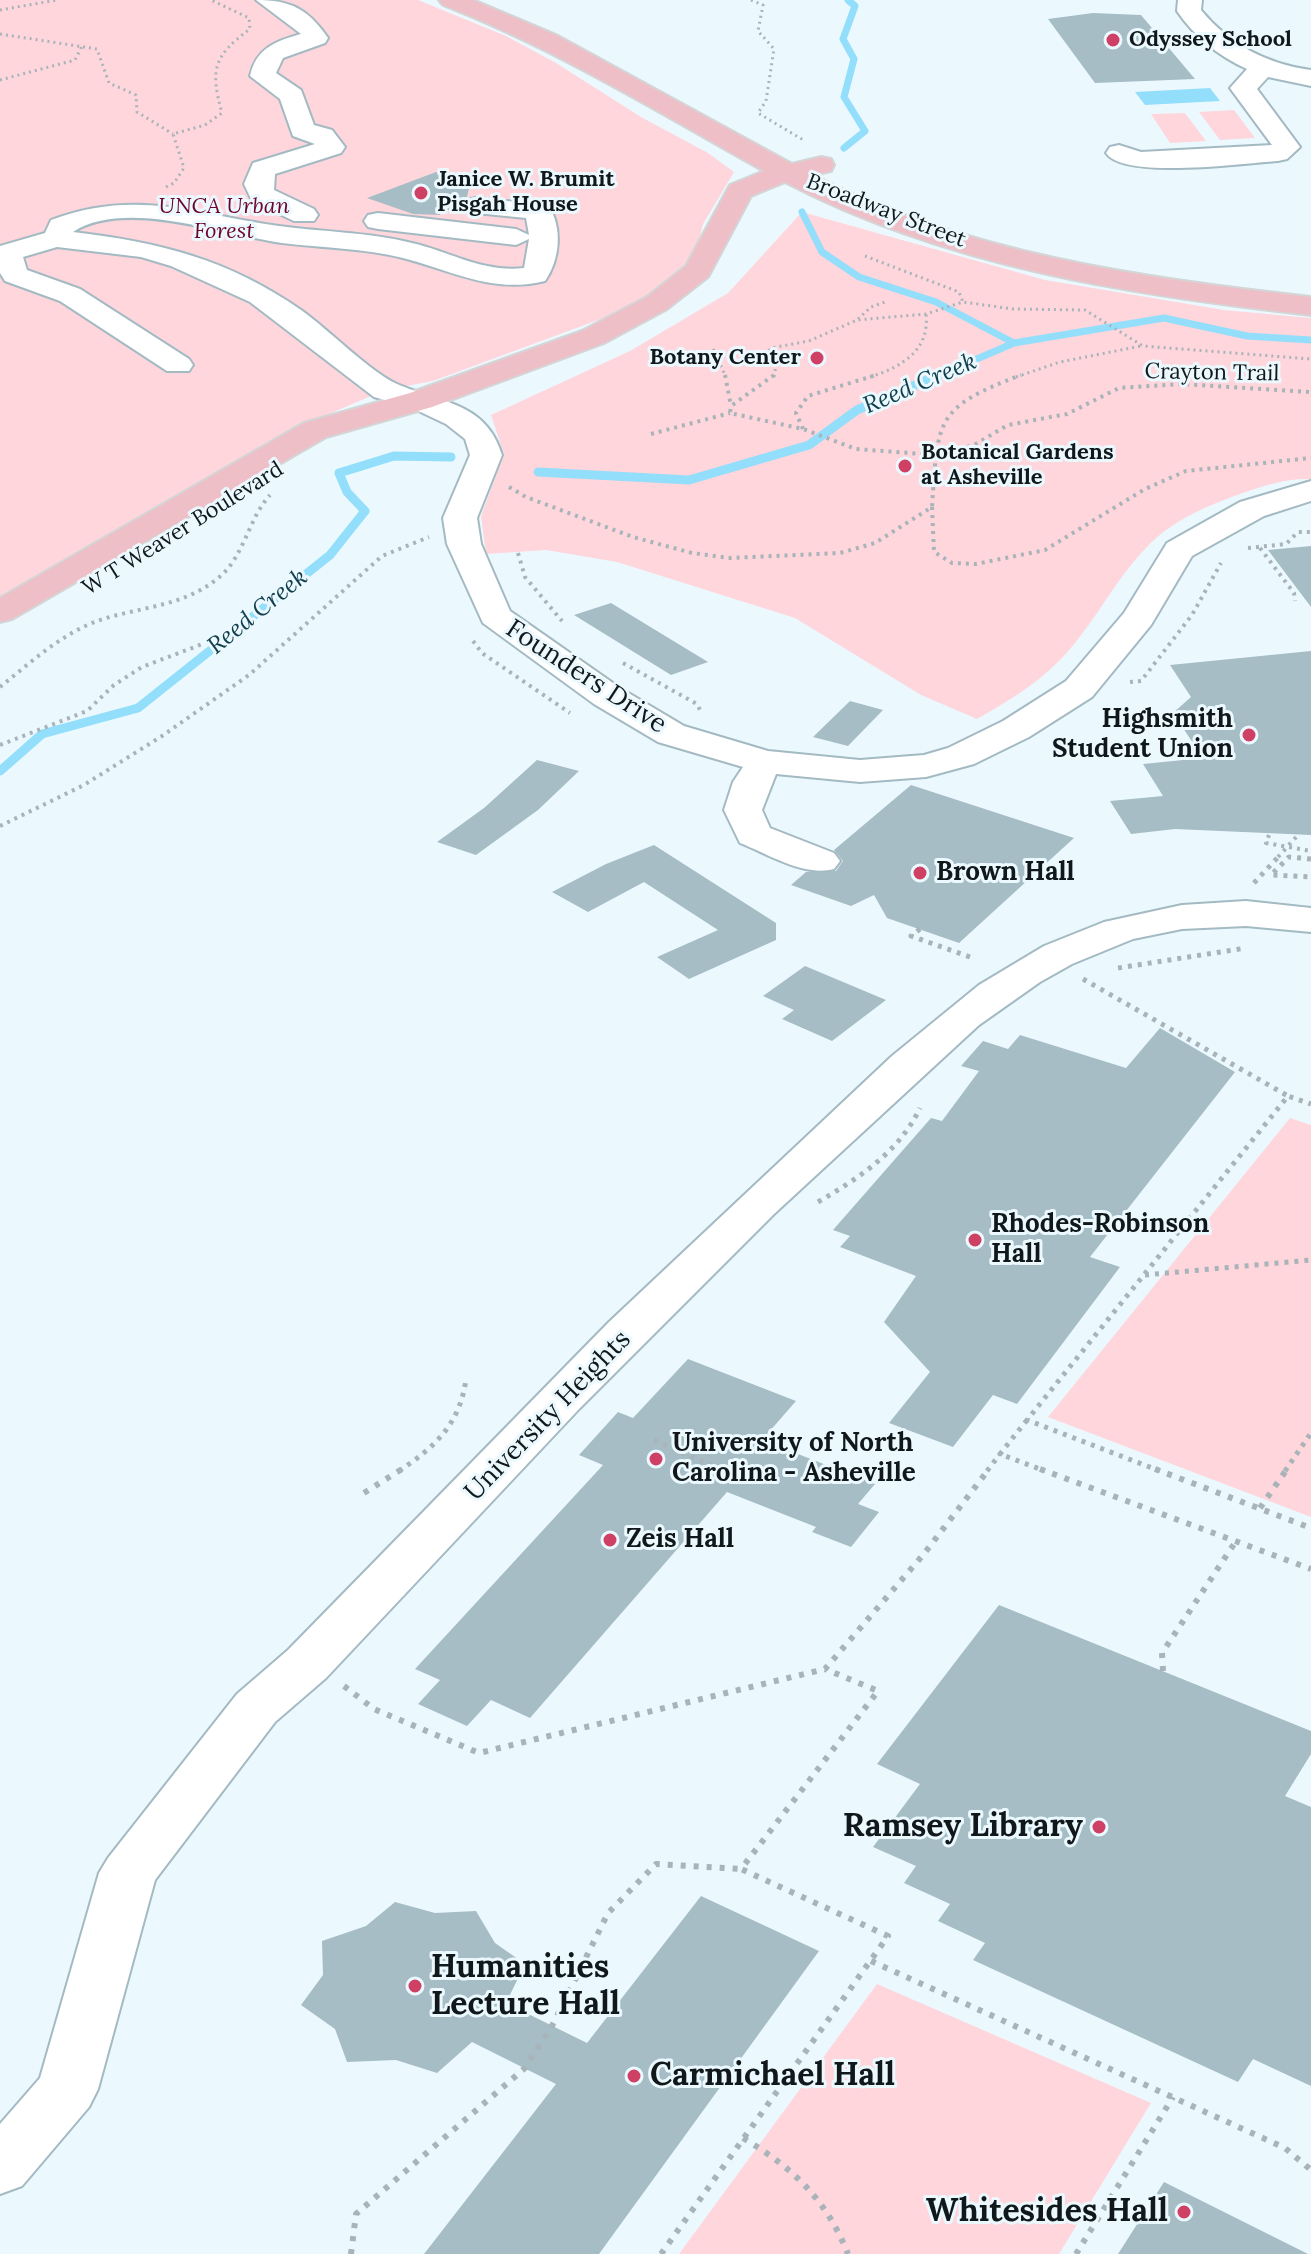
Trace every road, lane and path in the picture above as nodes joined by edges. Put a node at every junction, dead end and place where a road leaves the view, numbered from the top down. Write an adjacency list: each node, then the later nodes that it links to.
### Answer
1 (57, 0): 8 (path)
2 (211, 0): 15 (path)
3 (268, 0): 21 (street)
4 (451, 0): 17 (main road, Broadway Street)
5 (505, 0): 18 (main road, Broadway Street)
6 (751, 0): 14 (path)
7 (1188, 1): 11 (street)
8 (0, 10)
9 (0, 34): 10 (path)
10 (82, 46): 13 (path); 15 (path)
11 (1263, 67): 12 (street); 16 (street)
12 (1311, 78)
13 (0, 80)
14 (792, 133)
15 (173, 134): 19 (path)
16 (1119, 153)
17 (788, 173): 18 (main road, Broadway Street); 27 (main road, W T Weaver Boulevard)
18 (823, 178): 27 (main road, W T Weaver Boulevard); 28 (main road, Broadway Street); 31 (main road, Broadway Street)
19 (163, 188)
20 (476, 206): 24 (street)
21 (304, 215): 22 (street); 24 (street)
22 (233, 226): 23 (street); 24 (street)
23 (57, 239): 25 (street); 39 (street)
24 (541, 247)
25 (4, 252): 37 (street)
26 (865, 256): 30 (path)
27 (698, 271): 39 (main road, W T Weaver Boulevard)
28 (1311, 288)
29 (888, 301): 33 (path)
30 (963, 302): 32 (path); 34 (path, Crayton Trail)
31 (1311, 306)
32 (926, 314): 33 (path); 43 (path)
33 (857, 320): 40 (path)
34 (1143, 346): 36 (path, Crayton Trail); 45 (path)
35 (713, 349): 40 (path)
36 (1311, 359)
37 (178, 365)
38 (1311, 392): 45 (path, Crayton Trail)
39 (421, 400): 42 (main road, W T Weaver Boulevard); 47 (street)
40 (731, 406): 41 (path)
41 (730, 413): 43 (path, Crayton Trail); 44 (path)
42 (366, 418): 57 (main road, W T Weaver Boulevard); 58 (main road, W T Weaver Boulevard)
43 (803, 429): 45 (path, Crayton Trail)
44 (651, 434)
45 (937, 455): 50 (path)
46 (1311, 458): 50 (path)
47 (480, 470): 50 (path); 51 (street)
48 (1311, 491): 63 (street, Founders Drive)
49 (272, 492): 61 (path)
50 (932, 507)
51 (460, 518): 63 (street, Founders Drive); 64 (path)
52 (1311, 532): 53 (path)
53 (1260, 548): 54 (path); 56 (path)
54 (1246, 549)
55 (1223, 560): 60 (path)
56 (1295, 601)
57 (0, 612)
58 (0, 640)
59 (213, 640): 62 (path)
60 (1120, 684)
61 (0, 687)
62 (0, 745)
63 (765, 762): 69 (street)
64 (0, 826)
65 (1299, 834): 71 (path, bridge)
66 (1269, 835): 67 (path)
67 (1311, 851)
68 (1311, 859): 70 (path)
69 (820, 861)
70 (1311, 877)
71 (1254, 883)
72 (1311, 920): 102 (street, University Heights)
73 (920, 929): 75 (path)
74 (1255, 946): 76 (path)
75 (970, 957)
76 (1113, 968)
77 (1085, 971): 78 (path)
78 (1288, 1096): 80 (path); 83 (path)
79 (921, 1103): 81 (path)
80 (1311, 1104)
81 (809, 1207)
82 (1311, 1260): 83 (path)
83 (1144, 1275): 85 (path)
84 (466, 1379): 90 (path)
85 (1027, 1420): 88 (path); 91 (path)
86 (1311, 1433): 91 (path)
87 (654, 1440): 89 (path)
88 (1000, 1454): 93 (path); 95 (path)
89 (747, 1481)
90 (364, 1493)
91 (1260, 1509): 92 (path)
92 (1311, 1528)
93 (1236, 1541): 94 (path); 96 (path)
94 (1311, 1569)
95 (825, 1669): 97 (path); 98 (path)
96 (1163, 1671)
97 (344, 1686)
98 (741, 1869): 99 (path); 104 (path)
99 (871, 1961): 100 (path); 101 (path)
100 (1173, 2097): 103 (path); 107 (path)
101 (743, 2138): 105 (path); 106 (path)
102 (0, 2168)
103 (1311, 2170)
104 (351, 2254)
105 (661, 2254)
106 (848, 2254)
107 (1076, 2254)

